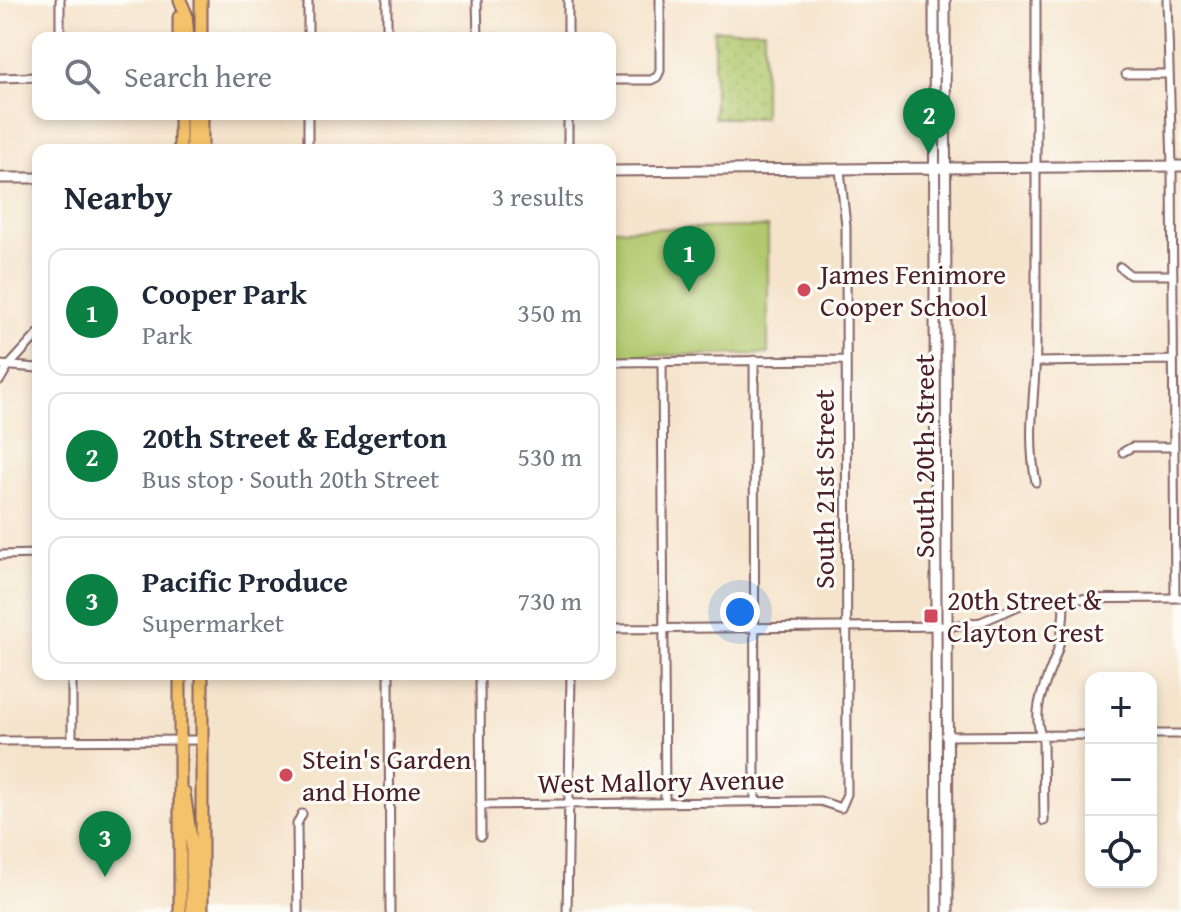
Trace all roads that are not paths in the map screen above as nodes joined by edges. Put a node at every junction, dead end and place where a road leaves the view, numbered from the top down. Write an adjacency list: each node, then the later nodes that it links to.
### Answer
1 (60, 0): 13 (street)
2 (179, 0): 14 (main road); 15 (main road)
3 (201, 0): 16 (main road)
4 (308, 0): 17 (street)
5 (387, 0): 18 (street)
6 (477, 0): 19 (street)
7 (568, 0): 20 (street)
8 (660, 0): 25 (street)
9 (934, 0): 38 (street, South 20th Street)
10 (945, 0): 38 (street, South 20th Street)
11 (1036, 0): 37 (street)
12 (1167, 0): 22 (street)
13 (60, 32)
14 (179, 32)
15 (188, 32)
16 (201, 32)
17 (308, 32)
18 (387, 32)
19 (478, 32)
20 (568, 32)
21 (1126, 74): 22 (street)
22 (1168, 74): 36 (street)
23 (32, 77): 24 (street)
24 (0, 78)
25 (616, 80)
26 (180, 120): 31 (main road)
27 (192, 120): 32 (main road)
28 (202, 120): 33 (main road)
29 (308, 120): 34 (street)
30 (568, 120): 35 (street)
31 (180, 144)
32 (192, 144)
33 (202, 144)
34 (308, 144)
35 (568, 144)
36 (1176, 166): 37 (street); 44 (street)
37 (1036, 167): 38 (street); 51 (street)
38 (940, 168): 39 (street); 63 (street, South 20th Street)
39 (840, 170): 40 (street); 47 (street, South 21st Street)
40 (616, 171)
41 (0, 178): 42 (street)
42 (32, 178)
43 (1120, 267): 44 (street)
44 (1173, 275): 48 (street)
45 (32, 340): 52 (street)
46 (754, 360): 47 (street); 49 (street); 65 (street)
47 (846, 360): 62 (street, South 21st Street)
48 (1173, 360): 51 (street); 55 (street)
49 (662, 361): 50 (street); 64 (street)
50 (616, 362)
51 (1036, 362): 57 (street)
52 (4, 366): 53 (street); 54 (street)
53 (32, 368)
54 (0, 380)
55 (1173, 447): 56 (street); 60 (street)
56 (1123, 452)
57 (1036, 482)
58 (32, 554): 59 (street)
59 (0, 555)
60 (1178, 598): 61 (street)
61 (1064, 599): 63 (street); 75 (street)
62 (847, 626): 63 (street); 65 (street); 87 (street, South 21st Street)
63 (942, 626): 77 (street, South 20th Street)
64 (663, 628): 65 (street); 66 (street); 84 (street)
65 (754, 628): 83 (street)
66 (616, 629)
67 (72, 680): 78 (street)
68 (180, 680): 79 (main road)
69 (202, 680): 80 (main road)
70 (389, 680): 95 (street)
71 (480, 680): 86 (street)
72 (571, 680): 85 (street)
73 (1157, 734): 74 (street)
74 (1181, 734)
75 (1041, 735): 76 (street); 77 (street); 89 (street)
76 (1085, 735)
77 (942, 736): 97 (street, South 20th Street); 98 (street, South 20th Street)
78 (72, 739): 79 (street); 81 (street)
79 (180, 739): 80 (street); 82 (main road)
80 (202, 740): 93 (main road)
81 (0, 741)
82 (180, 780): 91 (main road); 92 (main road)
83 (755, 802): 84 (street, West Mallory Avenue); 87 (street, West Mallory Avenue)
84 (665, 803): 85 (street, West Mallory Avenue)
85 (569, 804): 86 (street, West Mallory Avenue); 96 (street)
86 (480, 805): 90 (street)
87 (841, 808)
88 (302, 814): 94 (street)
89 (1044, 821)
90 (481, 836)
91 (180, 912)
92 (192, 912)
93 (202, 912)
94 (298, 912)
95 (390, 912)
96 (567, 912)
97 (937, 912)
98 (948, 912)

